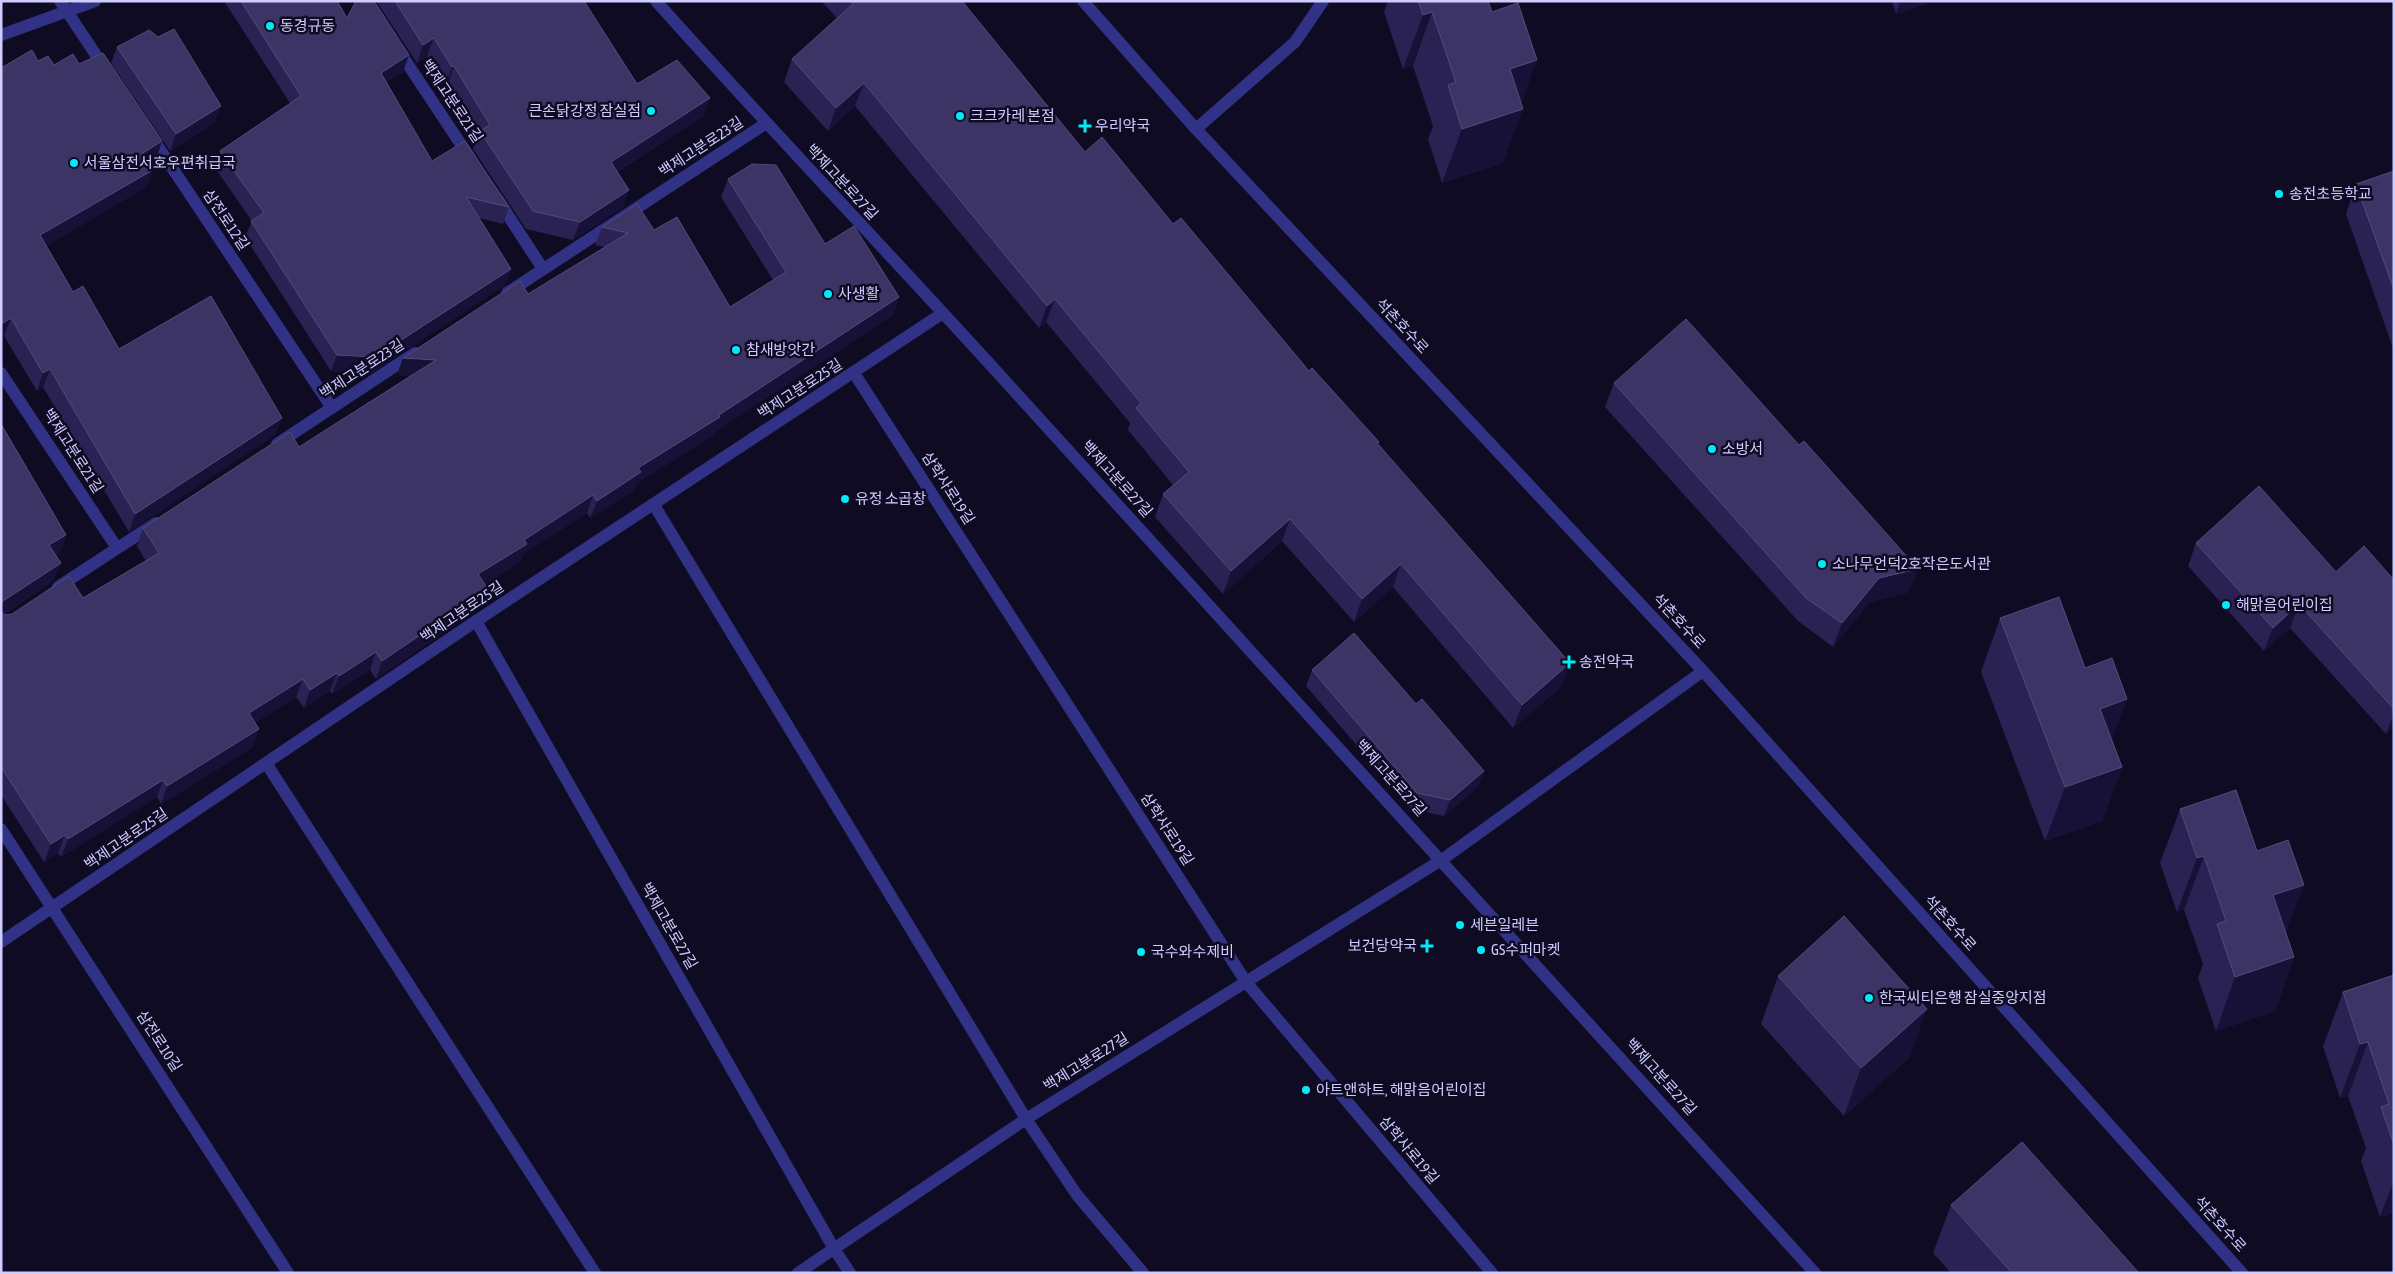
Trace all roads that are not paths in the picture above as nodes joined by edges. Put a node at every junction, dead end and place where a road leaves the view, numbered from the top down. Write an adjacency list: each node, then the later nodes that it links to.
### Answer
1 (95, 1): 5 (street)
2 (656, 1): 9 (street)
3 (1083, 1): 11 (street, 석촌호수로)
4 (1323, 1): 11 (street)
5 (63, 6): 7 (street); 8 (street)
6 (388, 34): 12 (street, 백제고분로21길)
7 (1, 35)
8 (111, 77)
9 (765, 124): 14 (street, 백제고분로23길); 16 (street, 백제고분로27길)
10 (144, 126): 20 (street, 삼전로12길)
11 (1196, 129): 27 (street, 석촌호수로)
12 (479, 172)
13 (490, 188): 14 (street)
14 (544, 269): 15 (street, 백제고분로23길)
15 (495, 301)
16 (943, 313): 19 (street, 백제고분로25길); 30 (street, 백제고분로27길)
17 (430, 344): 20 (street, 백제고분로23길)
18 (1, 373): 24 (street, 백제고분로21길)
19 (854, 373): 22 (street, 백제고분로25길); 33 (street, 삼학사로19길)
20 (332, 408): 21 (street, 백제고분로23길)
21 (266, 451)
22 (654, 505): 26 (street, 백제고분로25길); 34 (street)
23 (167, 516): 24 (street)
24 (117, 548): 25 (street)
25 (51, 592)
26 (476, 621): 28 (street, 백제고분로25길); 35 (street, 백제고분로27길)
27 (1704, 671): 30 (street, 백제고분로27길); 43 (street, 석촌호수로)
28 (266, 763): 31 (street, 백제고분로25길); 37 (street)
29 (1, 828): 31 (street, 삼전로10길)
30 (1443, 859): 33 (street, 백제고분로27길); 42 (street, 백제고분로27길)
31 (54, 908): 32 (street, 백제고분로25길); 36 (street, 삼전로10길)
32 (1, 942)
33 (1246, 982): 34 (street, 백제고분로27길); 41 (street, 삼학사로19길)
34 (1026, 1119): 35 (street, 백제고분로27길); 40 (street)
35 (833, 1248): 38 (street, 백제고분로27길); 39 (street, 백제고분로27길)
36 (288, 1273)
37 (595, 1273)
38 (798, 1273)
39 (850, 1273)
40 (1143, 1273)
41 (1492, 1273)
42 (1815, 1273)
43 (2242, 1273)

